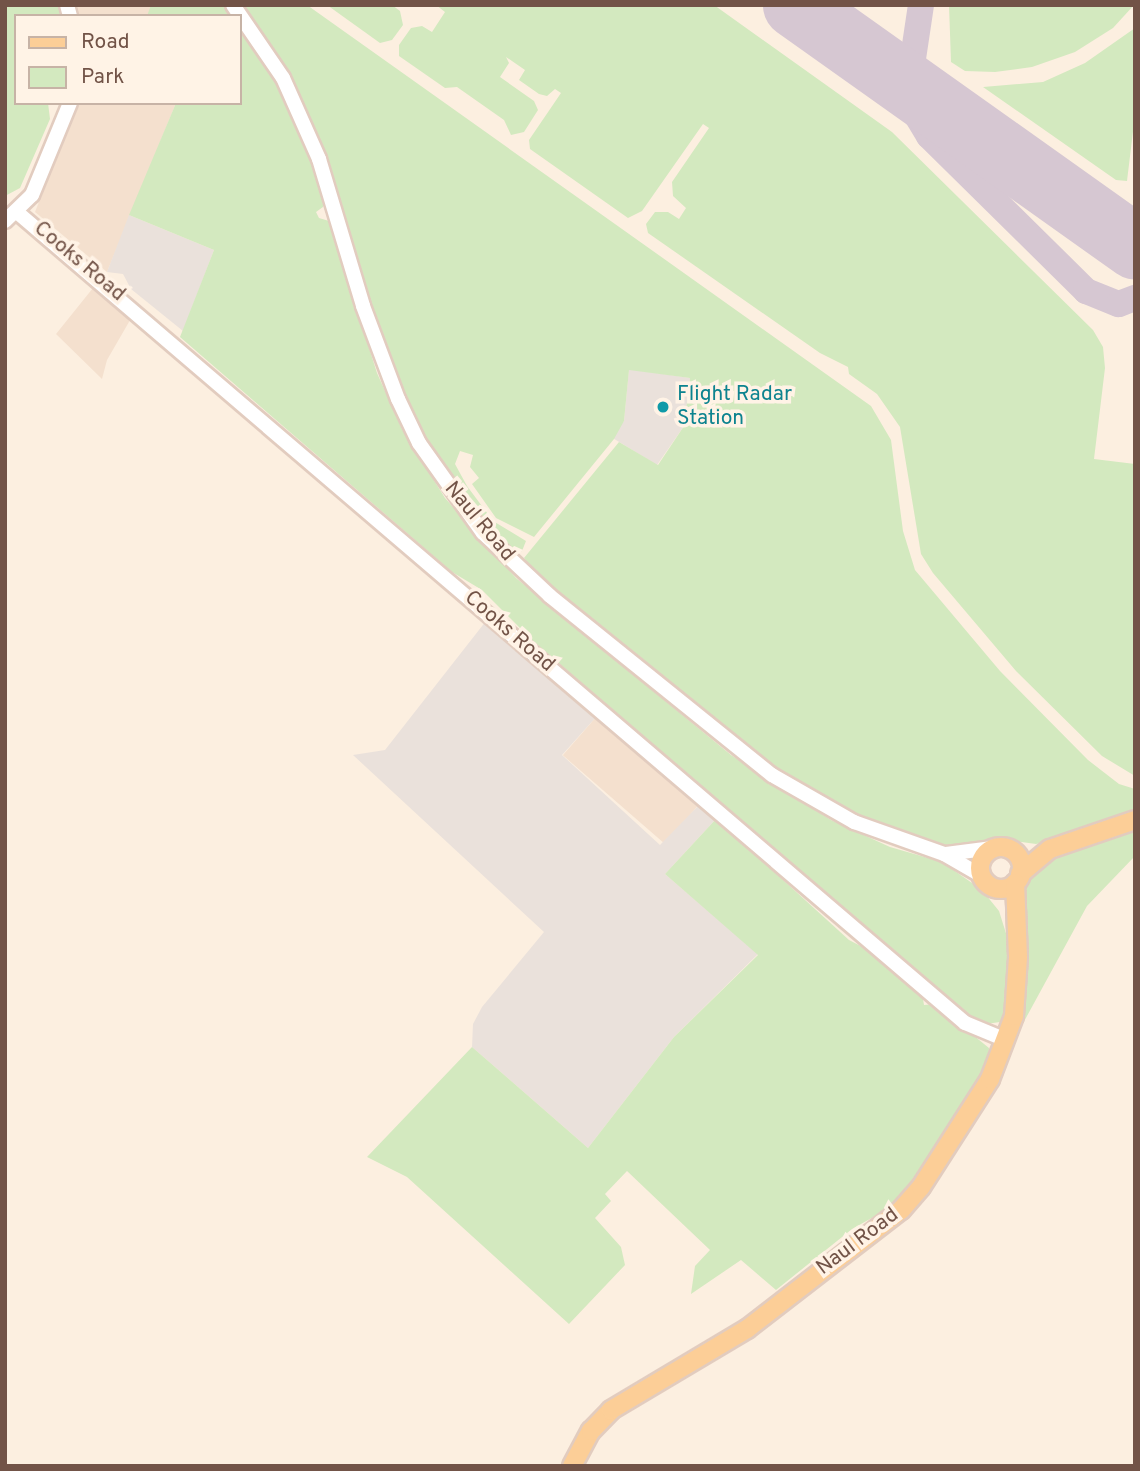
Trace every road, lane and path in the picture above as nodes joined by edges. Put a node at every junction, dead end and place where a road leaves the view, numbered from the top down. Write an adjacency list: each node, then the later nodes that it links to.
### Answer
1 (242, 18): 9 (street, Naul Road)
2 (69, 105): 3 (street)
3 (18, 213): 4 (street); 13 (street, Cooks Road)
4 (5, 221)
5 (1135, 820): 7 (main road)
6 (993, 848): 8 (main road); 9 (street, Naul Road); 11 (main road)
7 (1050, 849): 8 (main road); 10 (main road)
8 (1013, 851): 10 (main road)
9 (944, 854): 11 (street, Naul Road)
10 (1018, 878): 11 (main road); 12 (main road, Naul Road)
11 (986, 881): 12 (main road, Naul Road)
12 (1015, 927): 13 (main road, Naul Road)
13 (1006, 1040): 14 (main road, Naul Road)
14 (572, 1466)

